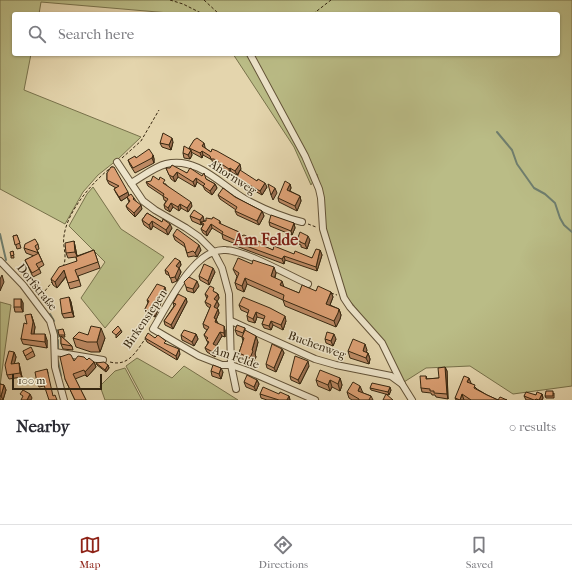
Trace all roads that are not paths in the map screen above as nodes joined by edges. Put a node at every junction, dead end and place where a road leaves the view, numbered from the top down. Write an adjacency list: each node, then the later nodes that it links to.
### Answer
1 (251, 56): 13 (street)
2 (118, 162): 3 (street)
3 (131, 183): 4 (street, Ahornweg); 5 (street)
4 (302, 222)
5 (213, 251): 7 (street); 8 (street); 9 (street, Birkensiepen)
6 (0, 261): 10 (street, Dorfstraße)
7 (308, 284)
8 (231, 321): 12 (street); 13 (street, Buchenweg)
9 (153, 329): 12 (street, Am Felde)
10 (55, 352): 11 (street); 15 (street, Dorfstraße)
11 (103, 360)
12 (231, 365): 14 (street); 16 (street, Am Felde)
13 (402, 384): 17 (street)
14 (236, 390)
15 (64, 400)
16 (315, 400)
17 (412, 400)

